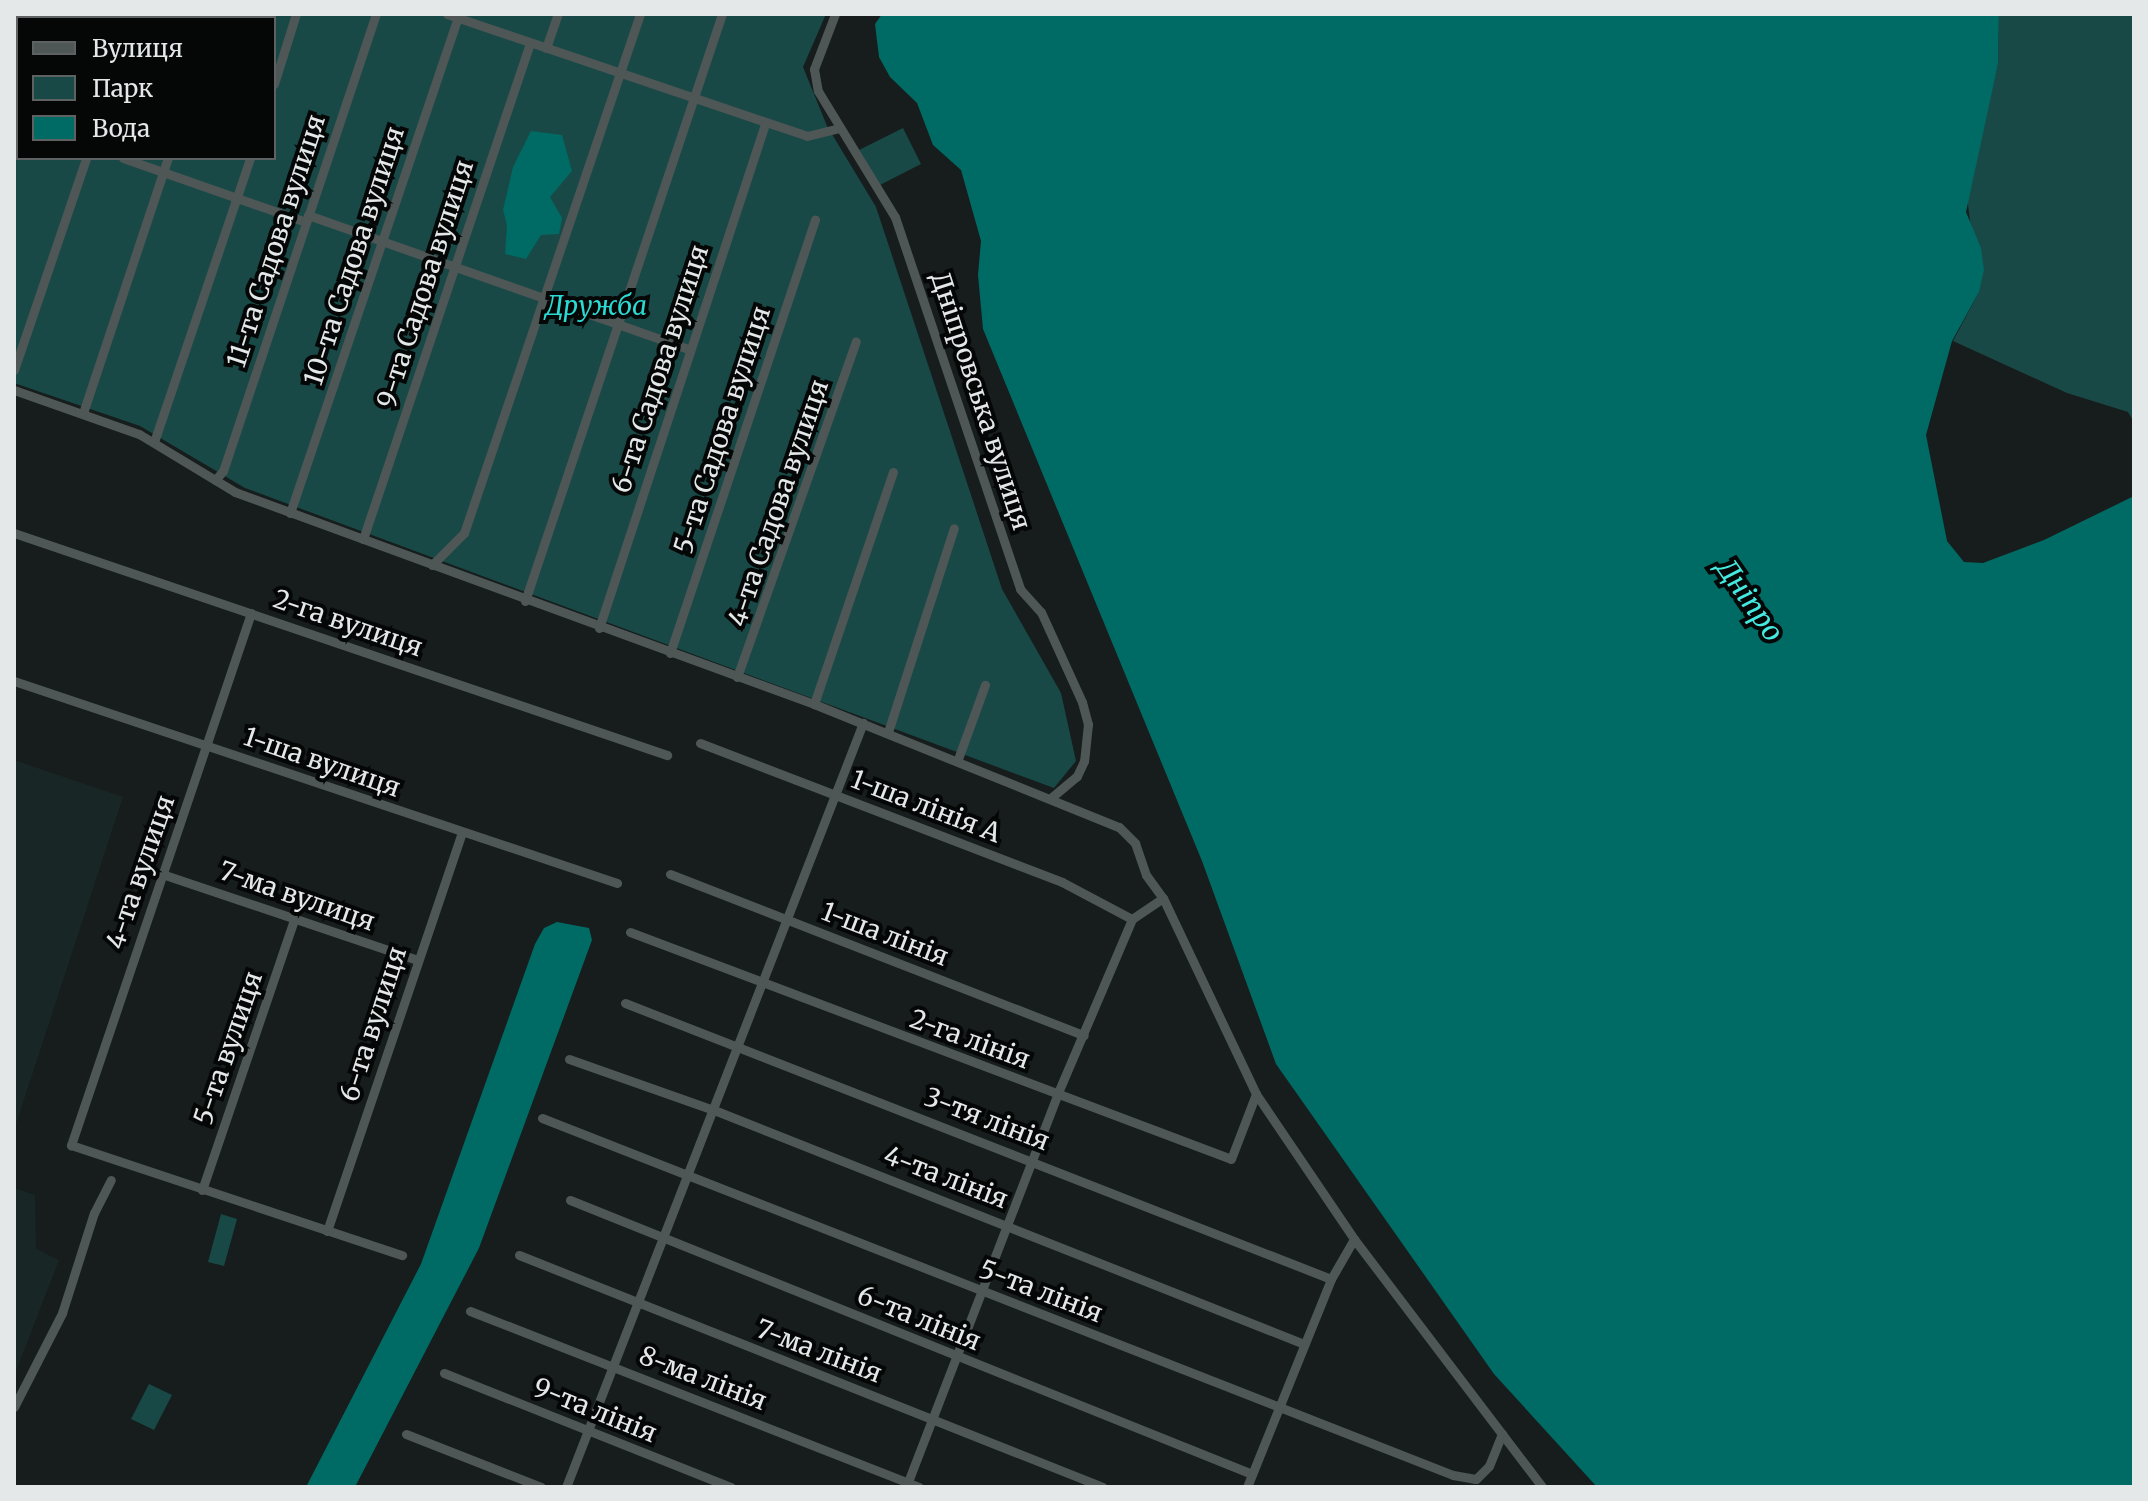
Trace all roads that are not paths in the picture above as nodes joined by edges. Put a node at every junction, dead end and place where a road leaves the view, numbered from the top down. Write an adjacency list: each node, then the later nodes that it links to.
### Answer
1 (296, 14): 12 (street)
2 (376, 14): 22 (street, 11-та Садова вулиця)
3 (447, 14): 8 (street)
4 (558, 14): 10 (street)
5 (640, 14): 11 (street)
6 (722, 14): 13 (street)
7 (835, 14): 15 (street, Дніпровська вулиця)
8 (458, 16): 9 (street); 24 (street, 10-та Садова вулиця)
9 (530, 43): 10 (street); 25 (street, 9-та Садова вулиця)
10 (546, 48): 11 (street)
11 (619, 74): 13 (street); 26 (street)
12 (276, 78)
13 (692, 99): 14 (street); 27 (street)
14 (765, 124): 15 (street); 29 (street, 6-та Садова вулиця)
15 (839, 128): 56 (street, Дніпровська вулиця)
16 (85, 160): 30 (street)
17 (128, 160): 20 (street)
18 (167, 160): 20 (street)
19 (249, 160): 21 (street)
20 (163, 174): 21 (street); 32 (street)
21 (237, 199): 22 (street); 33 (street)
22 (307, 218): 24 (street); 35 (street, 11-та Садова вулиця)
23 (815, 220): 44 (street, 5-та Садова вулиця)
24 (381, 240): 25 (street); 36 (street, 10-та Садова вулиця)
25 (452, 265): 26 (street); 39 (street, 9-та Садова вулиця)
26 (546, 299): 27 (street); 40 (street)
27 (619, 325): 29 (street); 41 (street)
28 (856, 341): 45 (street, 4-та Садова вулиця)
29 (689, 349): 43 (street, 6-та Садова вулиця)
30 (14, 370)
31 (14, 390): 32 (street)
32 (83, 413): 33 (street)
33 (154, 442): 35 (street)
34 (893, 472): 48 (street)
35 (215, 480): 36 (street)
36 (290, 513): 39 (street)
37 (954, 528): 50 (street)
38 (14, 533): 42 (street, 2-га вулиця)
39 (363, 539): 40 (street)
40 (432, 565): 41 (street)
41 (525, 601): 43 (street)
42 (251, 613): 52 (street, 4-та вулиця); 53 (street, 2-га вулиця)
43 (599, 628): 44 (street)
44 (670, 653): 45 (street)
45 (737, 677): 48 (street)
46 (14, 681): 52 (street, 1-ша вулиця)
47 (985, 685): 54 (street)
48 (814, 704): 49 (street)
49 (863, 723): 50 (street); 55 (street)
50 (888, 732): 54 (street)
51 (700, 743): 55 (street, 1-ша лінія А)
52 (206, 745): 57 (street, 1-ша вулиця); 58 (street, 4-та вулиця)
53 (667, 755)
54 (958, 759): 56 (street)
55 (836, 795): 63 (street); 64 (street, 1-ша лінія А)
56 (1052, 797): 61 (street)
57 (462, 832): 60 (street, 1-ша вулиця); 66 (street, 6-та вулиця)
58 (162, 874): 62 (street, 7-ма вулиця); 79 (street, 4-та вулиця)
59 (670, 874): 63 (street, 1-ша лінія)
60 (617, 883)
61 (1163, 898): 64 (street); 72 (street)
62 (294, 919): 66 (street, 7-ма вулиця); 79 (street, 5-та вулиця)
63 (789, 919): 67 (street); 69 (street, 1-ша лінія)
64 (1132, 919): 69 (street)
65 (630, 932): 67 (street, 2-га лінія)
66 (418, 960): 82 (street, 6-та вулиця)
67 (764, 985): 70 (street); 73 (street, 2-га лінія)
68 (625, 1003): 70 (street, 3-тя лінія)
69 (1084, 1035): 73 (street)
70 (739, 1047): 74 (street); 76 (street, 3-тя лінія)
71 (569, 1059): 74 (street, 4-та лінія)
72 (1256, 1094): 73 (street, 2-га лінія); 84 (street)
73 (1057, 1095): 76 (street)
74 (714, 1110): 77 (street); 81 (street, 4-та лінія)
75 (542, 1118): 77 (street, 5-та лінія)
76 (1033, 1160): 81 (street); 87 (street, 3-тя лінія)
77 (689, 1176): 83 (street); 88 (street, 5-та лінія)
78 (111, 1180): 95 (street)
79 (202, 1190): 82 (street)
80 (570, 1200): 83 (street, 6-та лінія)
81 (1008, 1225): 88 (street); 91 (street, 4-та лінія)
82 (327, 1231): 85 (street)
83 (663, 1239): 89 (street); 92 (street, 6-та лінія)
84 (1354, 1239): 87 (street); 100 (street)
85 (402, 1255)
86 (519, 1255): 89 (street, 7-ма лінія)
87 (1331, 1279): 91 (street)
88 (983, 1292): 92 (street); 96 (street, 5-та лінія)
89 (637, 1304): 93 (street); 97 (street, 7-ма лінія)
90 (470, 1311): 93 (street, 8-ма лінія)
91 (1304, 1344): 96 (street)
92 (958, 1357): 97 (street); 101 (street, 6-та лінія)
93 (613, 1366): 98 (street); 102 (street, 8-ма лінія)
94 (444, 1373): 98 (street, 9-та лінія)
95 (14, 1407)
96 (1280, 1407): 100 (street, 5-та лінія); 101 (street)
97 (931, 1419): 102 (street); 107 (street, 7-ма лінія)
98 (588, 1432): 104 (street); 105 (street, 9-та лінія)
99 (406, 1434): 103 (street)
100 (1502, 1434): 109 (street)
101 (1252, 1474): 108 (street)
102 (907, 1485): 106 (street, 8-ма лінія)
103 (541, 1487)
104 (566, 1487)
105 (731, 1487)
106 (919, 1487)
107 (1103, 1487)
108 (1247, 1487)
109 (1542, 1487)

